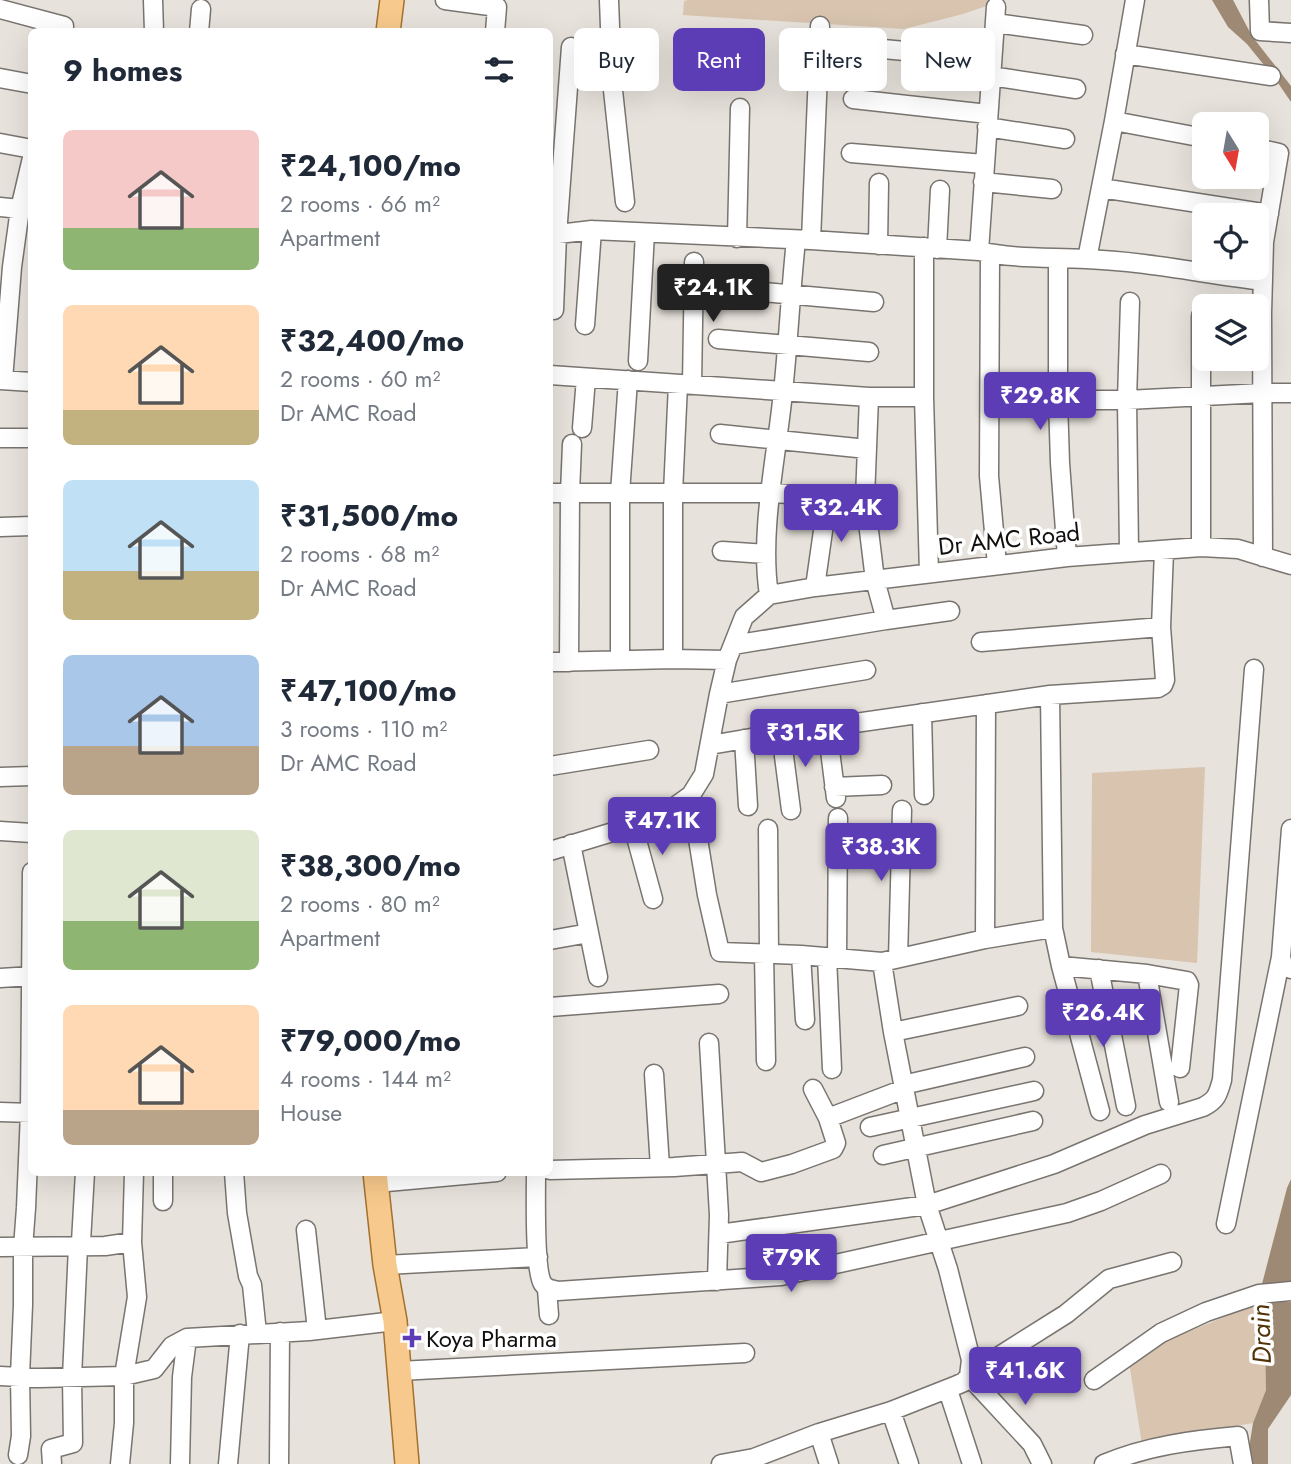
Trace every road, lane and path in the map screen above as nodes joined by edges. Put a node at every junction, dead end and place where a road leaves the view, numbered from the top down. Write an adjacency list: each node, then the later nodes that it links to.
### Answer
1 (153, 0): 11 (street)
2 (392, 0): 13 (main road)
3 (445, 0): 14 (street)
4 (609, 0): 42 (street)
5 (1135, 0): 19 (street)
6 (1259, 0): 16 (street)
7 (0, 9): 10 (street)
8 (201, 9): 12 (street)
9 (820, 26): 51 (street)
10 (64, 28)
11 (154, 28)
12 (199, 28)
13 (388, 28)
14 (495, 28)
15 (994, 28): 17 (street)
16 (1291, 33)
17 (1083, 35)
18 (571, 47): 49 (street)
19 (1125, 54): 21 (street); 29 (street)
20 (995, 69): 24 (street)
21 (1271, 76)
22 (0, 78): 23 (street)
23 (28, 84)
24 (1076, 89)
25 (990, 91): 28 (street)
26 (853, 99): 28 (street)
27 (740, 108): 50 (street)
28 (988, 121): 31 (street); 36 (street)
29 (1114, 121): 30 (street); 39 (street)
30 (1192, 136)
31 (1065, 139)
32 (0, 143): 33 (street)
33 (28, 148)
34 (1269, 151): 46 (street)
35 (851, 153): 36 (street)
36 (984, 173): 40 (street); 54 (street)
37 (28, 175): 45 (street)
38 (879, 183): 52 (street)
39 (1101, 188): 43 (street); 56 (street)
40 (1052, 189)
41 (940, 190): 53 (street)
42 (625, 202)
43 (1198, 203)
44 (0, 206): 45 (street)
45 (20, 209): 58 (street)
46 (1269, 214)
47 (592, 230): 48 (street); 49 (street); 65 (street)
48 (645, 233): 50 (street); 70 (street)
49 (553, 235): 64 (street)
50 (737, 238): 51 (street)
51 (803, 240): 52 (street); 61 (street)
52 (877, 245): 53 (street)
53 (931, 248): 54 (street); 83 (street)
54 (984, 252): 55 (street); 109 (street)
55 (1058, 259): 56 (street); 84 (street)
56 (1087, 259): 59 (street)
57 (694, 262): 77 (street)
58 (6, 267): 66 (street)
59 (1263, 281): 79 (street)
60 (719, 288): 61 (street)
61 (790, 294): 62 (street); 68 (street)
62 (874, 302)
63 (1130, 302): 85 (street)
64 (554, 310)
65 (585, 325)
66 (3, 326): 74 (street)
67 (718, 339): 68 (street)
68 (788, 345): 69 (street); 78 (street)
69 (869, 352)
70 (638, 361)
71 (1200, 371): 81 (street)
72 (553, 375): 73 (street)
73 (586, 378): 75 (street); 86 (street)
74 (2, 380): 76 (street)
75 (628, 380): 77 (street); 97 (street)
76 (28, 382)
77 (685, 384): 78 (street); 95 (street)
78 (783, 391): 82 (street); 90 (street)
79 (1262, 393): 80 (street); 81 (street); 108 (street)
80 (1291, 393)
81 (1200, 396): 85 (street); 102 (street)
82 (869, 397): 83 (street); 92 (street)
83 (924, 397): 111 (street)
84 (1058, 400): 85 (street); 107 (street)
85 (1127, 400): 104 (street)
86 (582, 428)
87 (720, 434): 90 (street)
88 (0, 438): 89 (street)
89 (28, 438)
90 (778, 440): 92 (street); 96 (street)
91 (572, 444): 94 (street)
92 (867, 449): 99 (street)
93 (553, 493): 94 (street)
94 (570, 493): 97 (street); 123 (street)
95 (673, 493): 96 (street); 97 (street); 120 (street)
96 (771, 493): 98 (street); 106 (street)
97 (620, 494): 121 (street)
98 (828, 496): 99 (street); 113 (street)
99 (865, 498): 112 (street)
100 (28, 526): 101 (street)
101 (0, 527)
102 (1201, 547): 105 (street, Dr AMC Road); 108 (street, Dr AMC Road)
103 (722, 551): 106 (street)
104 (1129, 551): 105 (street, Dr AMC Road); 107 (street, Dr AMC Road)
105 (1164, 551): 117 (street)
106 (766, 554): 114 (street)
107 (1067, 557): 109 (street, Dr AMC Road)
108 (1264, 557): 110 (street, Dr AMC Road)
109 (997, 565): 111 (street, Dr AMC Road)
110 (1291, 565)
111 (929, 573): 112 (street, Dr AMC Road)
112 (875, 580): 113 (street, Dr AMC Road); 116 (street)
113 (815, 587): 114 (street, Dr AMC Road)
114 (769, 595): 119 (street)
115 (950, 611): 116 (street)
116 (886, 620): 119 (street)
117 (1161, 627): 118 (street); 127 (street)
118 (981, 642)
119 (730, 653): 120 (street); 126 (street)
120 (673, 659): 121 (street)
121 (620, 660): 123 (street)
122 (553, 662): 123 (street)
123 (569, 662)
124 (1254, 669): 207 (street)
125 (866, 670): 126 (street)
126 (719, 694): 133 (street)
127 (1050, 695): 128 (street); 154 (street)
128 (986, 704): 129 (street); 157 (street)
129 (922, 713): 130 (street); 141 (street)
130 (827, 727): 131 (street); 138 (street)
131 (780, 733): 132 (street); 143 (street)
132 (744, 739): 133 (street); 142 (street)
133 (710, 745): 140 (street)
134 (649, 750): 135 (street)
135 (553, 766)
136 (28, 776): 137 (street)
137 (0, 777): 139 (street)
138 (882, 785)
139 (0, 787)
140 (691, 795): 146 (street); 158 (street)
141 (924, 795)
142 (748, 806)
143 (791, 810)
144 (902, 810): 161 (street)
145 (838, 818): 160 (street)
146 (633, 826): 151 (street); 153 (street)
147 (768, 829): 158 (street)
148 (1291, 829): 162 (street)
149 (0, 831): 150 (street)
150 (28, 833)
151 (571, 844): 152 (street); 155 (street)
152 (553, 850)
153 (653, 899)
154 (1054, 928): 157 (street); 163 (street)
155 (589, 933): 156 (street); 167 (street)
156 (553, 939)
157 (985, 939): 161 (street)
158 (767, 954): 159 (street); 176 (street)
159 (801, 955): 160 (street); 172 (street)
160 (832, 958): 161 (street); 178 (street)
161 (890, 960): 173 (street)
162 (1286, 963): 208 (street)
163 (1061, 966): 164 (street); 185 (street)
164 (1099, 969): 165 (street); 184 (street)
165 (1146, 974): 177 (street); 183 (street)
166 (28, 976): 168 (street)
167 (598, 977)
168 (0, 978)
169 (719, 994): 171 (street)
170 (1018, 1006): 173 (street)
171 (553, 1007)
172 (805, 1020)
173 (893, 1032): 180 (street)
174 (709, 1043): 194 (street)
175 (1025, 1057): 180 (street)
176 (765, 1061)
177 (1180, 1068)
178 (832, 1069)
179 (654, 1074): 195 (street)
180 (904, 1087): 188 (street); 189 (street)
181 (813, 1089): 188 (street)
182 (1034, 1091): 189 (street)
183 (1169, 1102)
184 (1126, 1106)
185 (1100, 1111)
186 (0, 1112): 187 (street)
187 (28, 1113)
188 (828, 1118): 194 (street)
189 (910, 1118): 191 (street); 192 (street)
190 (1033, 1121): 192 (street)
191 (870, 1128)
192 (915, 1147): 193 (street); 207 (street)
193 (883, 1155)
194 (717, 1164): 195 (street); 210 (street)
195 (660, 1167): 197 (street)
196 (28, 1170): 215 (street)
197 (553, 1170)
198 (1161, 1174): 211 (street)
199 (85, 1176): 214 (street)
200 (134, 1176): 212 (street)
201 (163, 1176): 206 (street)
202 (234, 1176): 226 (street)
203 (416, 1176): 205 (street)
204 (536, 1176): 216 (street)
205 (376, 1178): 218 (main road)
206 (163, 1202)
207 (927, 1205): 210 (street); 211 (street)
208 (1226, 1224)
209 (306, 1230): 224 (street)
210 (719, 1234): 219 (street)
211 (939, 1241): 219 (street); 230 (street)
212 (132, 1242): 214 (street); 233 (street)
213 (0, 1247): 215 (street)
214 (78, 1247): 215 (street); 234 (street)
215 (23, 1248): 232 (street)
216 (538, 1257): 218 (street); 220 (street)
217 (1172, 1262): 230 (street)
218 (385, 1265): 223 (main road)
219 (717, 1281): 220 (street)
220 (547, 1289): 222 (street)
221 (1291, 1291): 235 (street)
222 (549, 1315)
223 (395, 1321): 224 (street); 229 (main road)
224 (317, 1330): 225 (street)
225 (280, 1332): 226 (street); 247 (street)
226 (249, 1334): 227 (street); 246 (street)
227 (187, 1338): 233 (street); 245 (street)
228 (745, 1353): 229 (street)
229 (399, 1371): 248 (main road)
230 (970, 1372): 236 (street); 253 (street)
231 (0, 1376): 232 (street)
232 (20, 1376): 234 (street); 239 (street)
233 (124, 1376): 234 (street); 244 (street)
234 (72, 1377): 243 (street)
235 (1094, 1380)
236 (948, 1390): 237 (street); 252 (street)
237 (891, 1412): 238 (street); 251 (street)
238 (819, 1433): 241 (street); 250 (street)
239 (18, 1455)
240 (1152, 1457): 242 (street); 255 (street)
241 (769, 1459): 249 (street)
242 (1124, 1460): 254 (street)
243 (52, 1464)
244 (120, 1464)
245 (180, 1464)
246 (228, 1464)
247 (279, 1464)
248 (407, 1464)
249 (721, 1464)
250 (829, 1464)
251 (909, 1464)
252 (972, 1464)
253 (1042, 1464)
254 (1104, 1464)
255 (1243, 1464)

